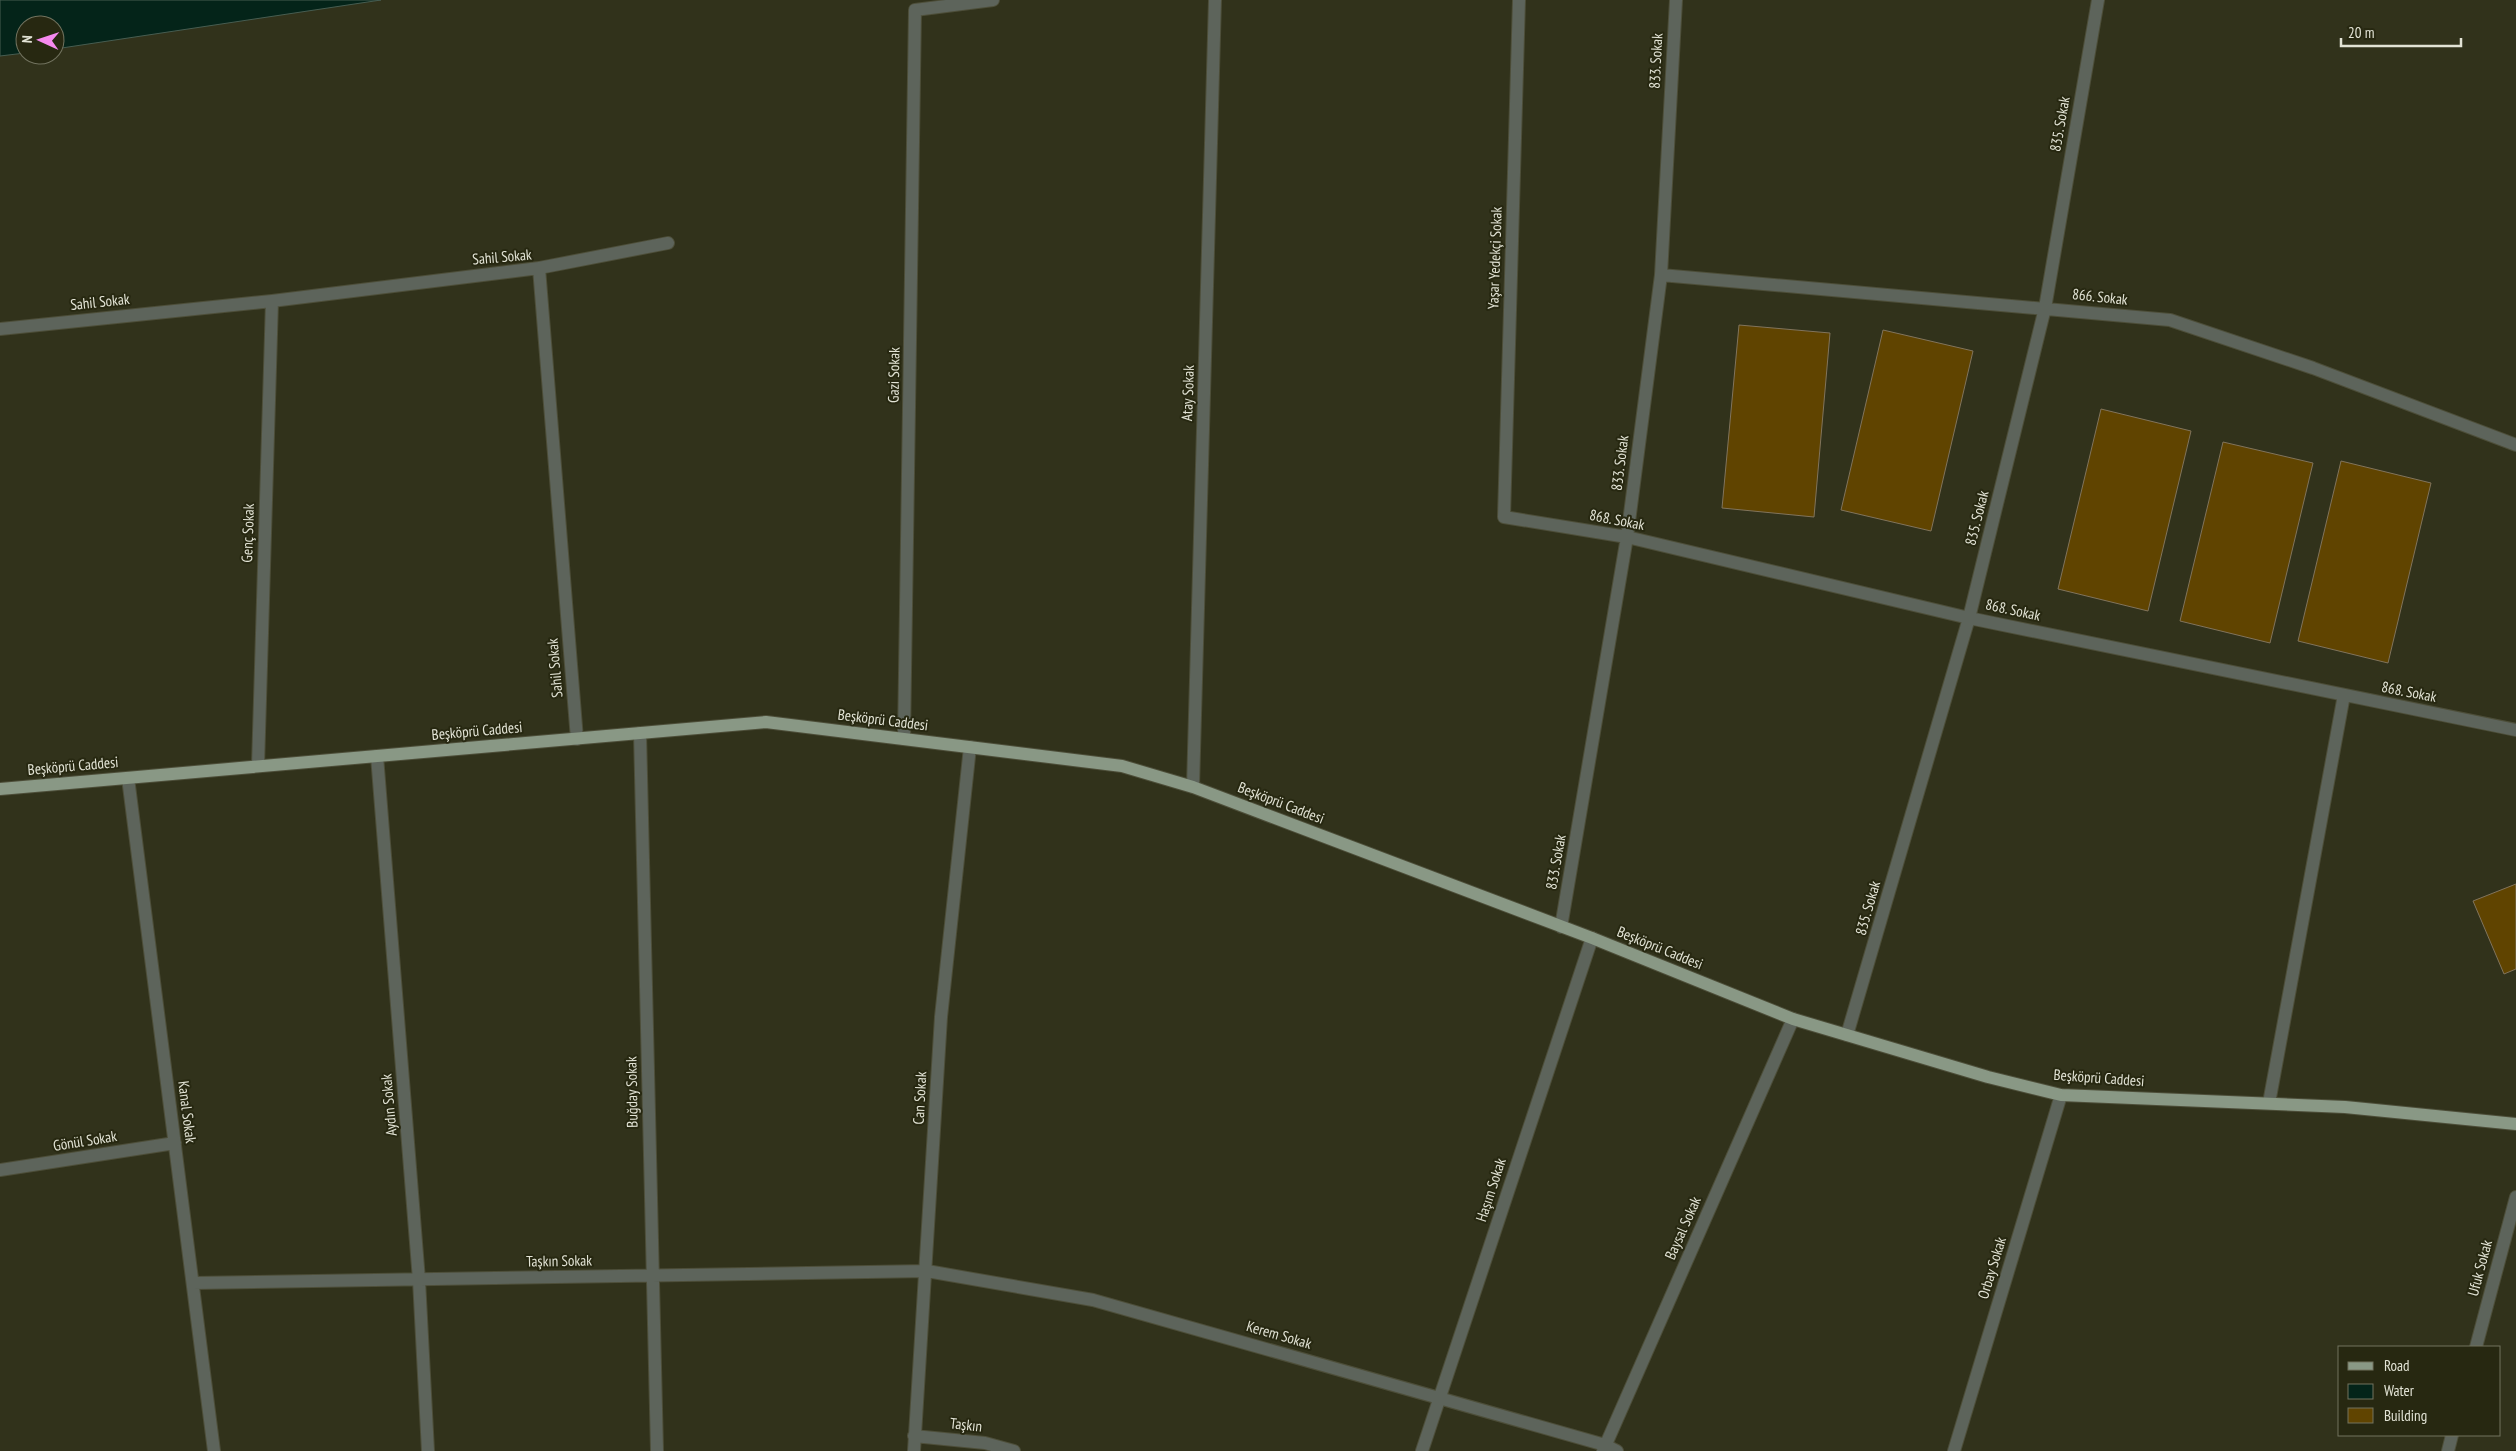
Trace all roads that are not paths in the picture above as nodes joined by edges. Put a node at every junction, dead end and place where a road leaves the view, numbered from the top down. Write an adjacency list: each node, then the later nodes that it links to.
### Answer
1 (993, 0): 20 (street, Gazi Sokak)
2 (1215, 0): 25 (street, Atay Sokak)
3 (1519, 0): 13 (street, Yaşar Yedekçi Sokak)
4 (1676, 0): 8 (street, 833. Sokak)
5 (2098, 0): 10 (street, 835. Sokak)
6 (668, 243): 7 (street)
7 (539, 268): 9 (street, Sahil Sokak); 19 (street, Sahil Sokak)
8 (1661, 275): 10 (street, 866. Sokak); 14 (street, 833. Sokak)
9 (272, 301): 11 (street, Sahil Sokak); 23 (street, Genç Sokak)
10 (2045, 308): 12 (street, 866. Sokak); 15 (street, 835. Sokak)
11 (0, 329)
12 (2516, 445)
13 (1504, 517): 14 (street, 868. Sokak)
14 (1627, 538): 15 (street, 868. Sokak); 27 (street, 833. Sokak)
15 (1969, 618): 16 (street, 868. Sokak); 30 (street, 835. Sokak)
16 (2344, 695): 17 (street, 868. Sokak); 32 (street)
17 (2516, 730)
18 (640, 733): 19 (main road, Beşköprü Caddesi); 20 (main road, Beşköprü Caddesi); 38 (street, Buğday Sokak)
19 (577, 739): 22 (main road, Beşköprü Caddesi)
20 (904, 739): 21 (main road, Beşköprü Caddesi)
21 (970, 747): 25 (main road, Beşköprü Caddesi); 37 (street, Can Sokak)
22 (377, 756): 23 (main road, Beşköprü Caddesi); 39 (street, Aydın Sokak)
23 (258, 766): 24 (main road, Beşköprü Caddesi)
24 (128, 778): 26 (main road, Beşköprü Caddesi); 34 (street, Kanal Sokak)
25 (1193, 787): 27 (main road, Beşköprü Caddesi)
26 (0, 789)
27 (1561, 926): 28 (main road, Beşköprü Caddesi)
28 (1592, 938): 29 (main road, Beşköprü Caddesi); 42 (street, Haşım Sokak)
29 (1793, 1019): 30 (main road, Beşköprü Caddesi); 45 (street, Baysal Sokak)
30 (1847, 1035): 31 (main road, Beşköprü Caddesi)
31 (2061, 1095): 32 (main road, Beşköprü Caddesi); 52 (street, Orbay Sokak)
32 (2269, 1104): 33 (main road, Beşköprü Caddesi)
33 (2516, 1124)
34 (175, 1143): 35 (street, Gönül Sokak); 40 (street, Kanal Sokak)
35 (0, 1170)
36 (2516, 1197): 41 (street, Ufuk Sokak)
37 (927, 1271): 38 (street, Taşkın Sokak); 42 (street, Kerem Sokak); 43 (street, Can Sokak)
38 (652, 1276): 39 (street, Taşkın Sokak); 48 (street, Buğday Sokak)
39 (420, 1280): 40 (street, Taşkın Sokak); 47 (street, Aydın Sokak)
40 (193, 1284): 46 (street, Kanal Sokak)
41 (2476, 1346)
42 (1440, 1397): 45 (street, Kerem Sokak); 51 (street, Haşım Sokak)
43 (914, 1436): 49 (street, Can Sokak); 50 (street, Taşkın)
44 (2452, 1436): 53 (street)
45 (1608, 1449)
46 (214, 1451)
47 (428, 1451)
48 (656, 1451)
49 (914, 1451)
50 (1014, 1451)
51 (1422, 1451)
52 (1954, 1451)
53 (2448, 1451)

